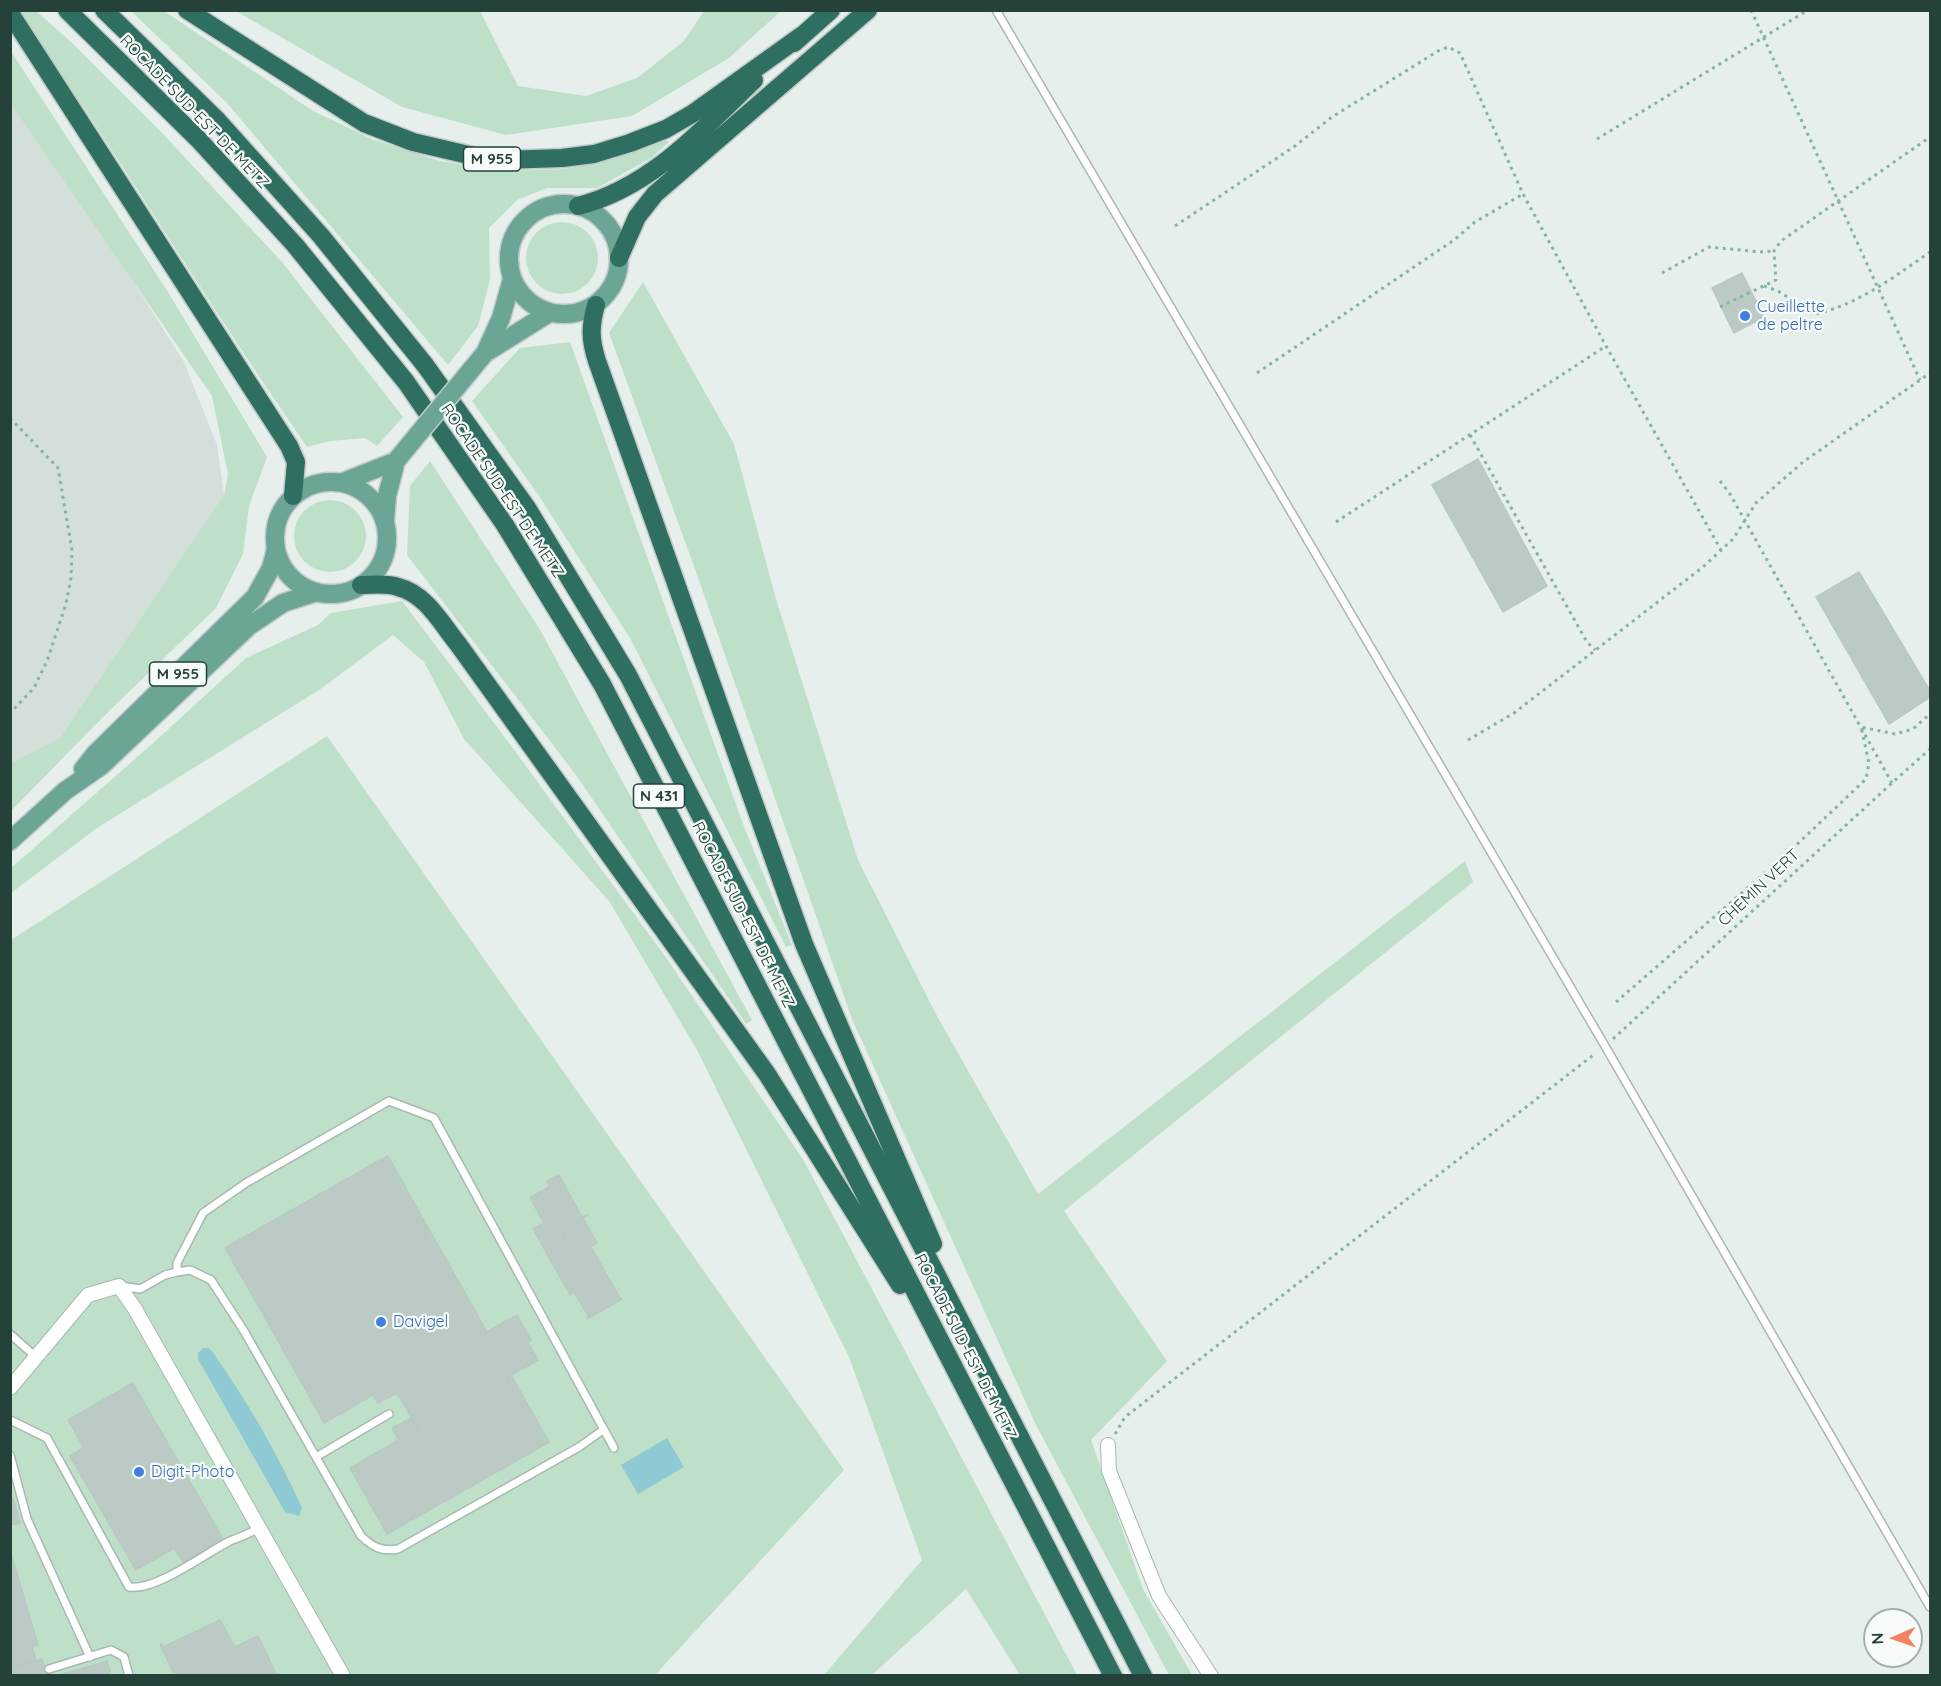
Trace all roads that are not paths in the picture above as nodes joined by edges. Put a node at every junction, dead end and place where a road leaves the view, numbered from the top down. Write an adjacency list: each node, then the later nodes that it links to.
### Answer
1 (67, 10): 30 (highway, ROCADE SUD-EST DE METZ / N 431)
2 (104, 10): 29 (highway, ROCADE SUD-EST DE METZ / N 431)
3 (187, 10): 8 (highway, M 955)
4 (831, 10): 8 (highway, M 955)
5 (868, 10): 10 (highway)
6 (996, 10): 39 (lane)
7 (10, 13): 17 (highway)
8 (801, 36): 9 (highway, M 955)
9 (578, 206): 10 (main road); 11 (main road)
10 (619, 258): 12 (main road)
11 (512, 279): 13 (main road); 14 (main road)
12 (596, 304): 13 (main road); 29 (highway)
13 (549, 313): 14 (main road)
14 (485, 353): 15 (main road, bridge)
15 (396, 461): 16 (main road); 18 (main road)
16 (343, 482): 17 (main road); 18 (main road)
17 (292, 496): 19 (main road)
18 (385, 521): 20 (main road)
19 (276, 549): 21 (main road); 22 (main road, M 955)
20 (361, 585): 21 (main road); 30 (highway)
21 (317, 592): 22 (main road, M 955)
22 (66, 791): 23 (main road, M 955)
23 (10, 841)
24 (177, 1272): 25 (lane); 33 (lane); 37 (lane)
25 (119, 1286): 27 (street); 38 (street)
26 (10, 1334): 27 (lane)
27 (36, 1357): 28 (street)
28 (10, 1388)
29 (996, 1392): 45 (highway, ROCADE SUD-EST DE METZ / N 431)
30 (968, 1394): 44 (highway, ROCADE SUD-EST DE METZ / N 431)
31 (389, 1414): 37 (lane)
32 (10, 1420): 38 (lane)
33 (603, 1430): 35 (lane); 37 (lane)
34 (1108, 1445): 46 (street)
35 (614, 1448)
36 (10, 1455): 40 (lane)
37 (316, 1457)
38 (259, 1527): 43 (street)
39 (1930, 1607)
40 (90, 1656): 41 (lane); 42 (lane)
41 (49, 1669)
42 (129, 1676)
43 (343, 1676)
44 (1113, 1676)
45 (1143, 1676)
46 (1211, 1676)

